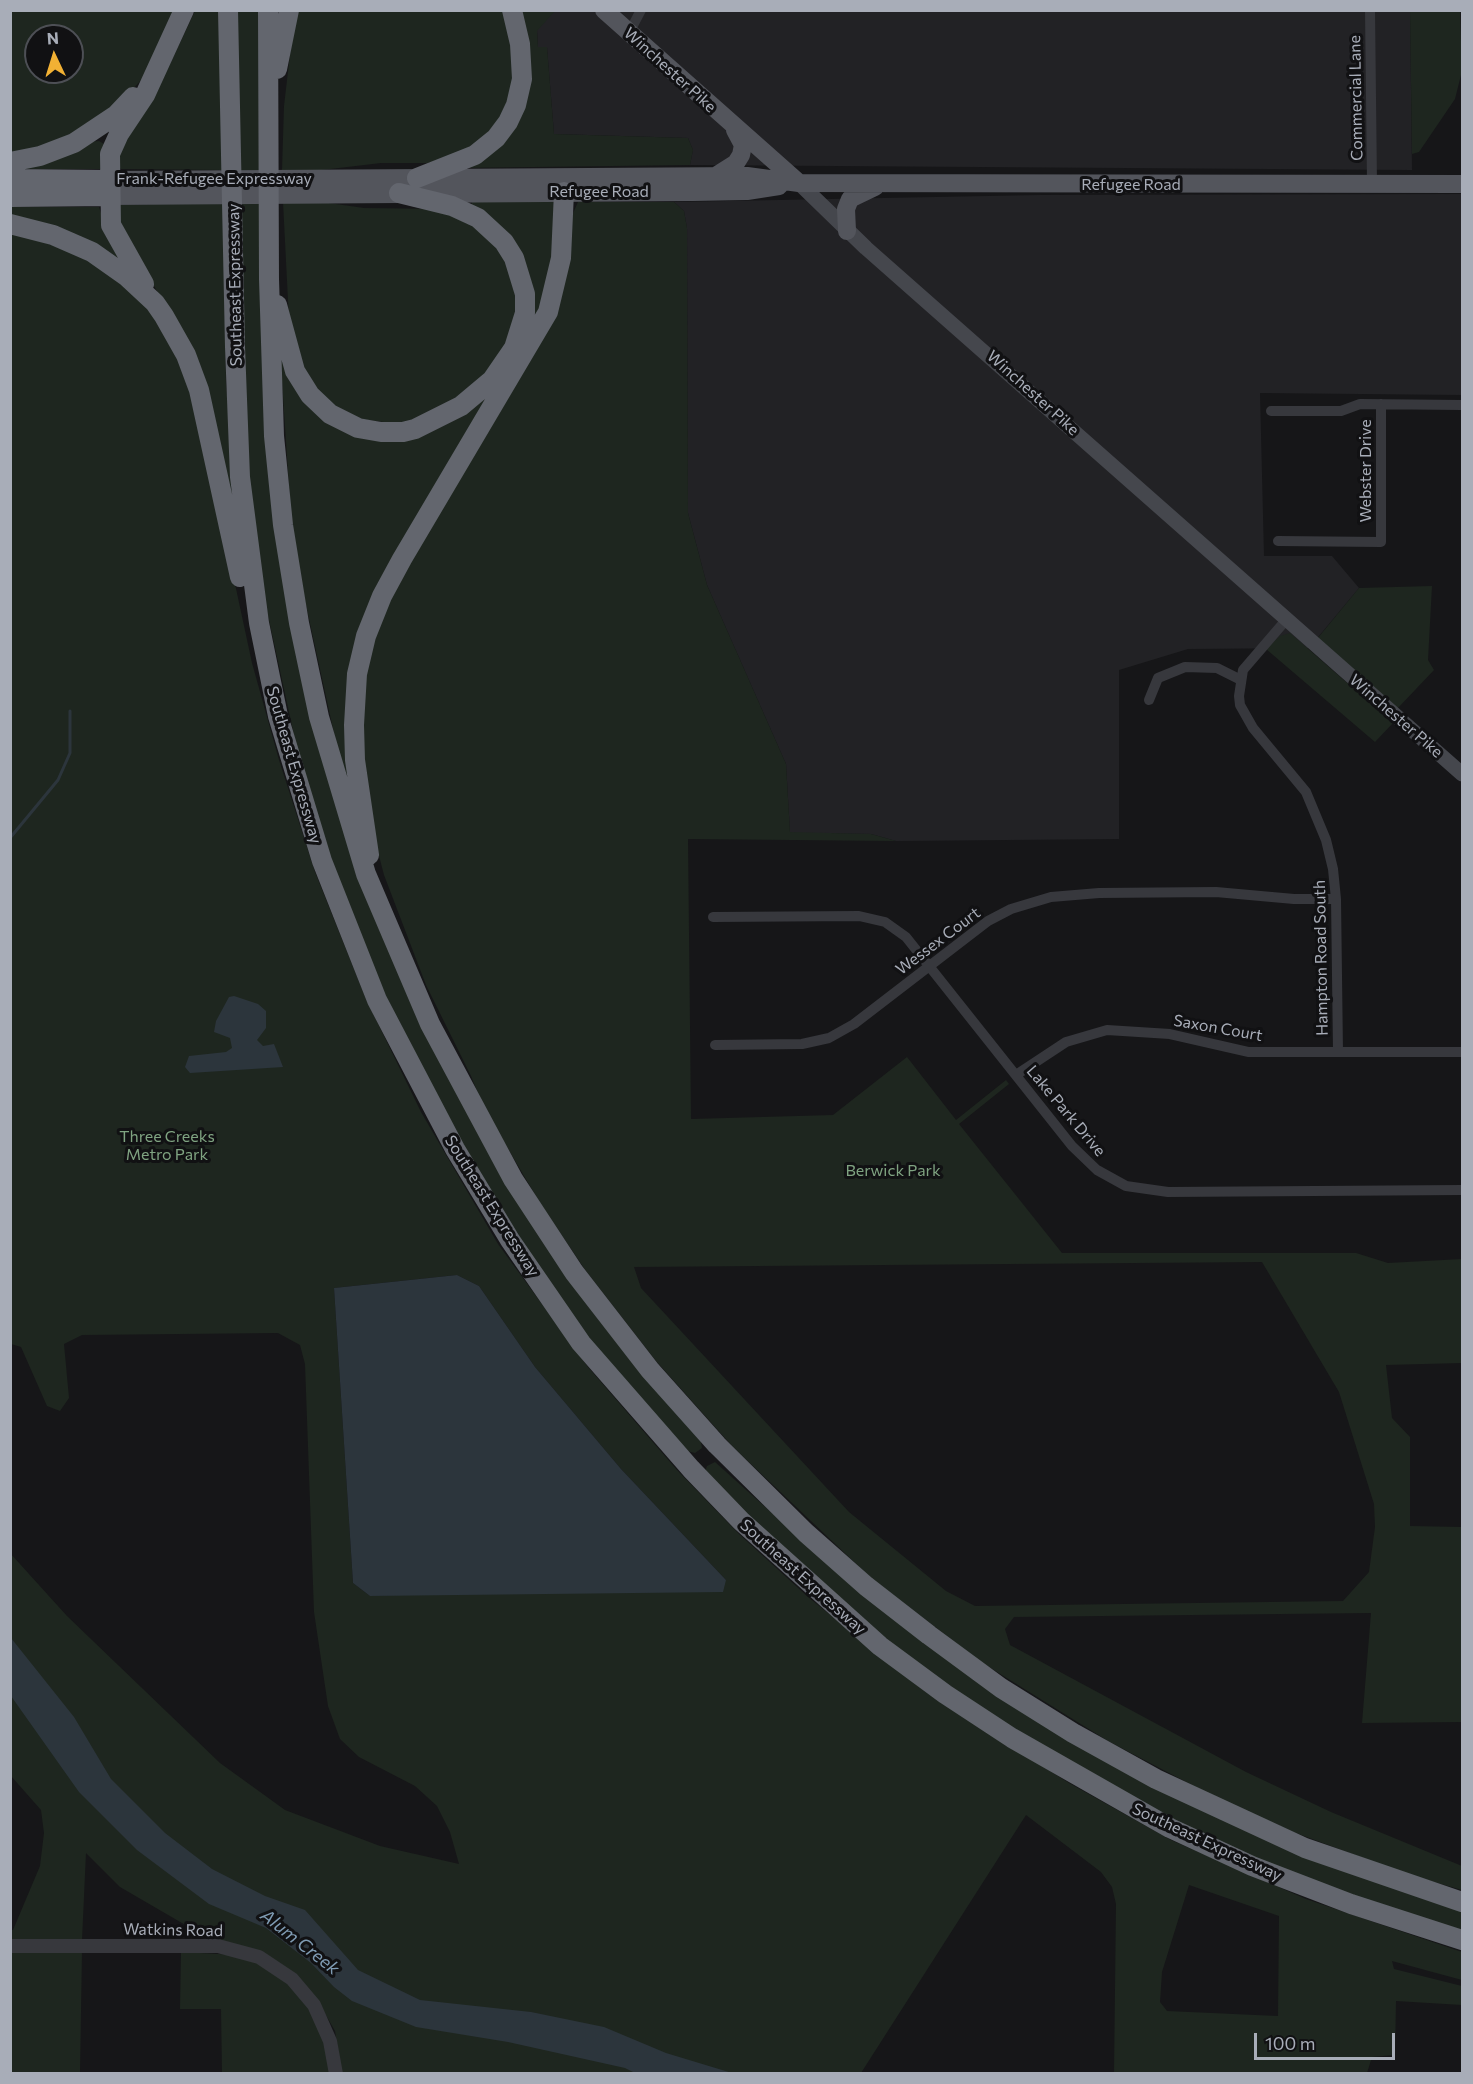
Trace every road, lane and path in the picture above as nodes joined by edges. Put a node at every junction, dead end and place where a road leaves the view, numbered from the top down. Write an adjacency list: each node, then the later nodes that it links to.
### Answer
1 (184, 10): 10 (highway)
2 (228, 10): 36 (highway, Southeast Expressway)
3 (267, 10): 11 (highway, Southeast Expressway)
4 (289, 10): 11 (highway)
5 (512, 10): 15 (highway)
6 (604, 10): 9 (main road, Winchester Pike)
7 (641, 10): 9 (street)
8 (1370, 10): 19 (street, Commercial Lane)
9 (629, 33): 12 (main road, Winchester Pike)
10 (155, 73): 13 (highway); 22 (highway)
11 (268, 113): 28 (highway, Southeast Expressway)
12 (731, 124): 14 (main road); 17 (main road, Winchester Pike)
13 (10, 162)
14 (717, 176): 15 (main road, Refugee Road); 17 (main road, Refugee Road)
15 (417, 178): 21 (main road, Frank-Refugee Expressway)
16 (10, 179): 22 (highway, Frank-Refugee Expressway)
17 (799, 183): 18 (main road, Refugee Road); 23 (main road, Refugee Road); 27 (main road, Winchester Pike)
18 (886, 183): 19 (main road, Refugee Road); 27 (main road)
19 (1372, 184): 20 (main road, Refugee Road)
20 (1462, 184)
21 (322, 186): 22 (main road, Frank-Refugee Expressway); 24 (main road, Frank-Refugee Expressway)
22 (109, 188): 25 (highway, Frank-Refugee Expressway); 29 (highway)
23 (564, 192): 24 (main road, Refugee Road); 39 (highway)
24 (399, 193): 28 (highway)
25 (10, 197)
26 (10, 224): 29 (highway)
27 (847, 231): 34 (main road, Winchester Pike)
28 (269, 279): 39 (highway, Southeast Expressway)
29 (155, 303): 36 (highway)
30 (1381, 404): 31 (street, Webster Drive); 32 (street, Webster Drive); 33 (street, Webster Drive)
31 (1462, 405)
32 (1271, 411)
33 (1278, 541)
34 (1286, 620): 35 (street); 38 (main road, Winchester Pike)
35 (1239, 679): 37 (street); 40 (street, Hampton Road South)
36 (272, 689): 49 (highway, Southeast Expressway)
37 (1149, 700)
38 (1462, 774)
39 (375, 896): 48 (highway, Southeast Expressway)
40 (1336, 899): 42 (street, Wessex Court); 44 (street, Hampton Road South)
41 (713, 917): 42 (street, Lake Park Drive)
42 (929, 965): 43 (street, Wessex Court); 46 (street, Lake Park Drive)
43 (715, 1045)
44 (1338, 1052): 45 (street, Saxon Court); 46 (street, Saxon Court)
45 (1462, 1052)
46 (1016, 1076): 47 (street, Lake Park Drive)
47 (1462, 1190)
48 (1462, 1902)
49 (1462, 1940)
50 (10, 1946): 51 (street, Watkins Road)
51 (336, 2073)

